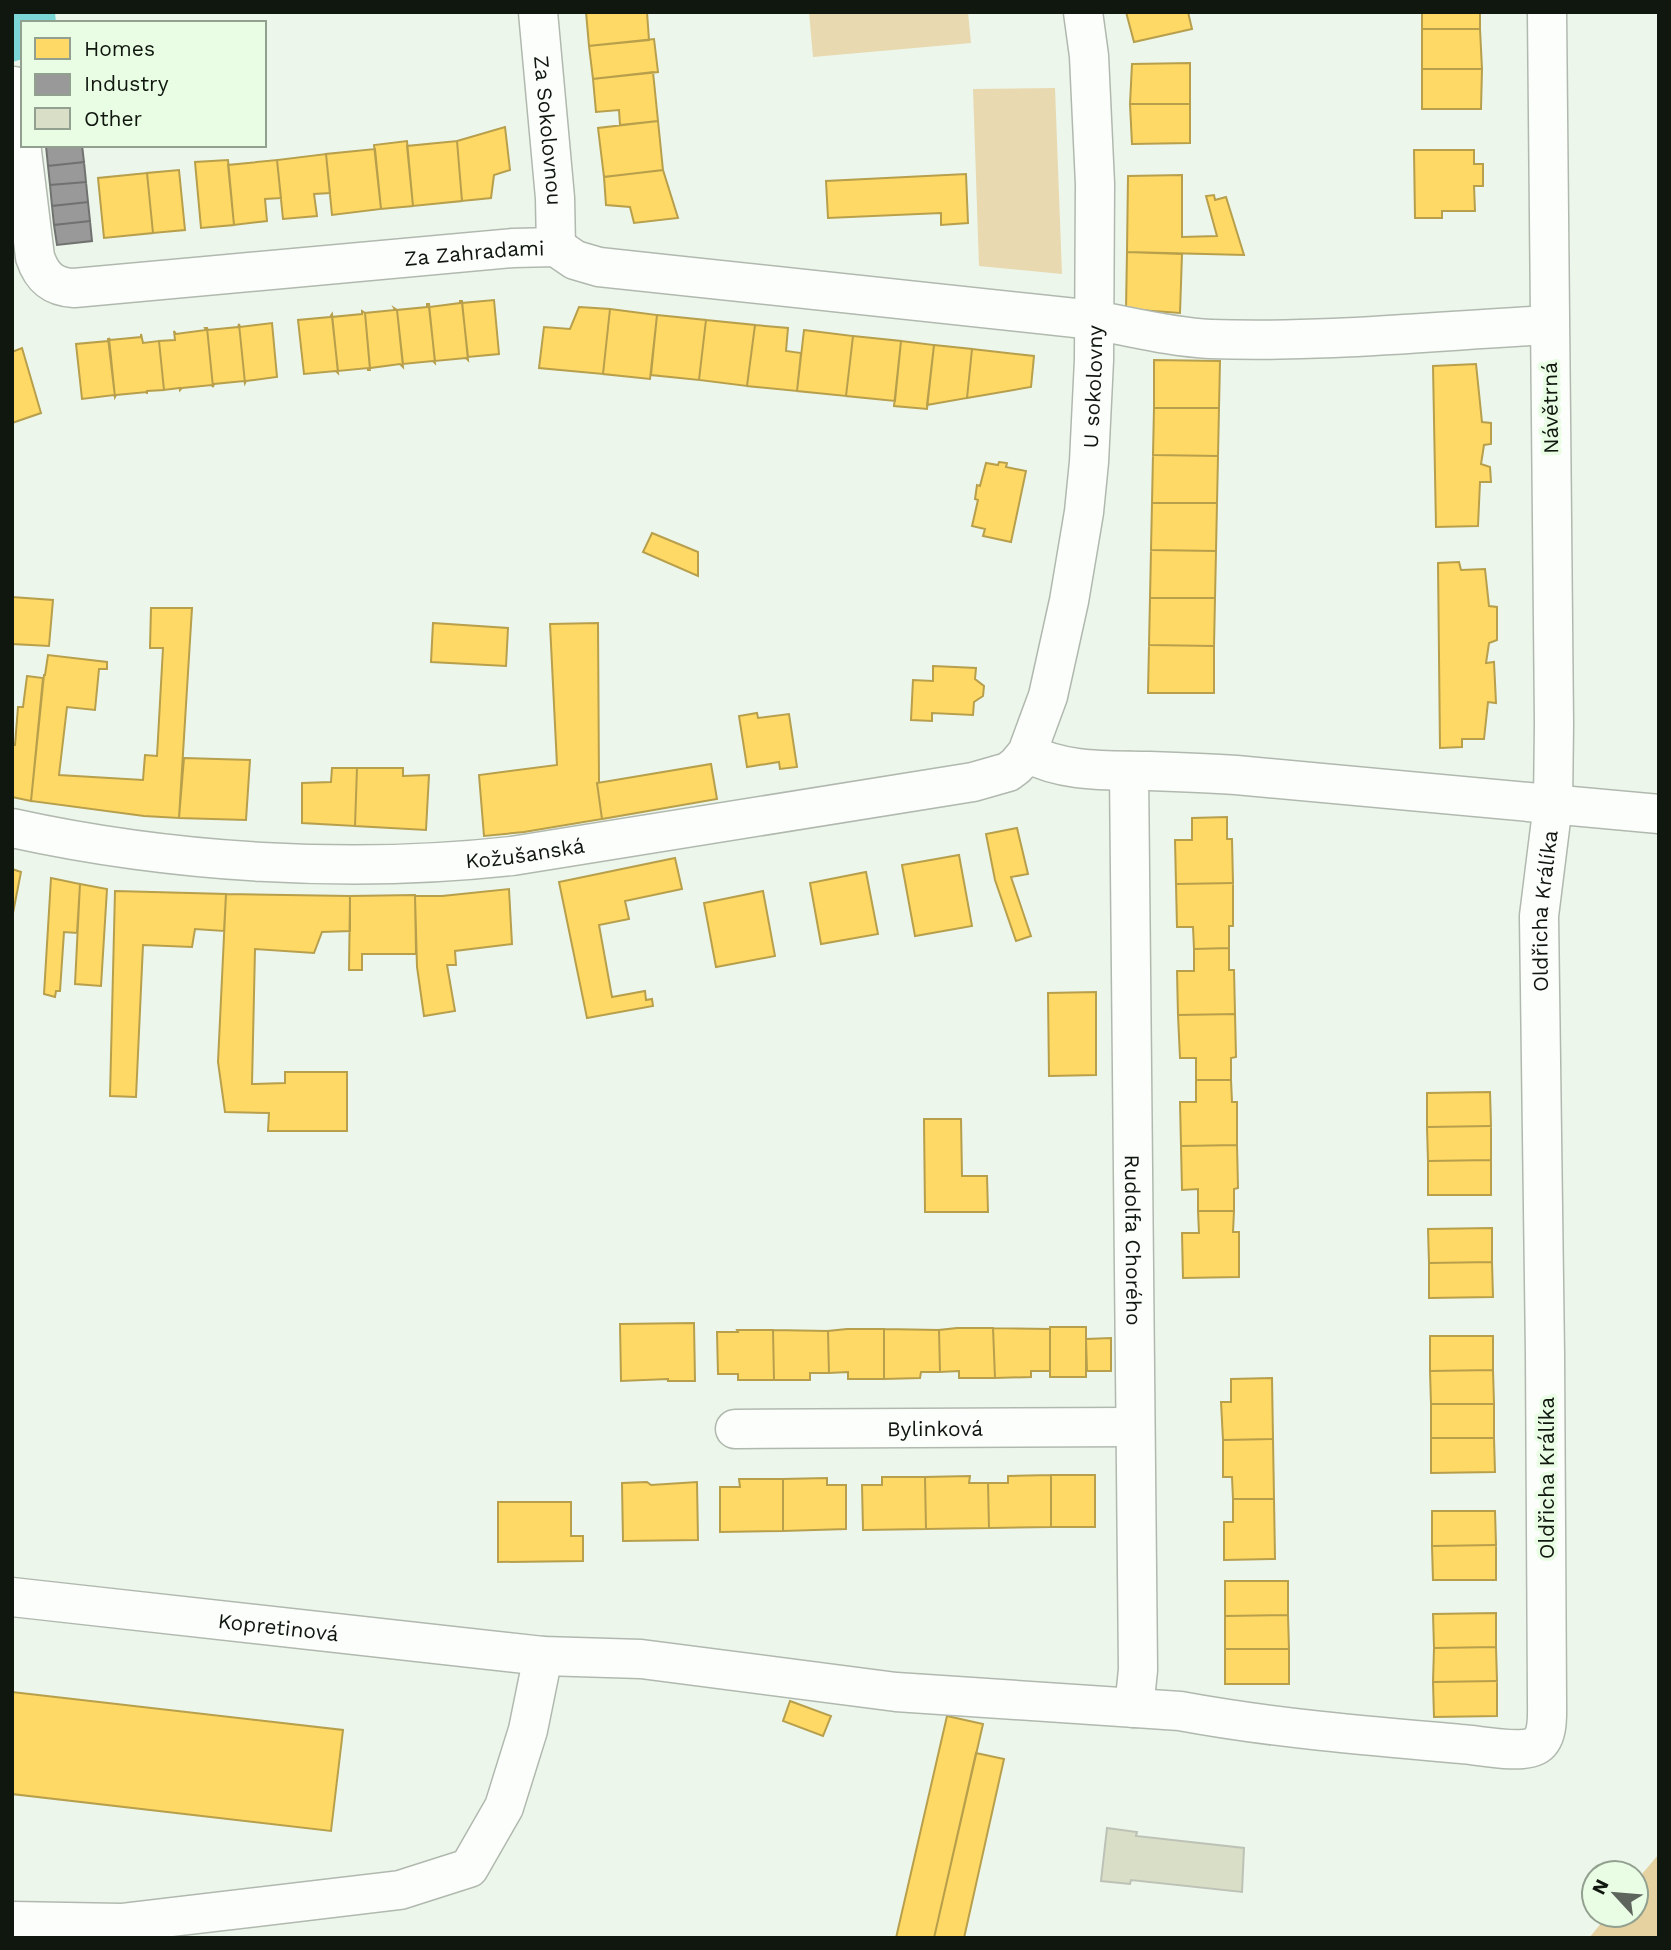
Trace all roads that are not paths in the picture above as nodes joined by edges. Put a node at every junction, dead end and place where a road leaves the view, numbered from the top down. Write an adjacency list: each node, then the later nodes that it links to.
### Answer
1 (538, 12): 7 (street, Za Sokolovnou)
2 (1083, 12): 8 (street, U sokolovny)
3 (1547, 12): 9 (street, Návětrná)
4 (14, 86): 5 (street, Za Zahradami)
5 (21, 143)
6 (21, 147): 7 (street, Za Zahradami)
7 (556, 247): 8 (street, Za Zahradami)
8 (1094, 320): 9 (street, Za Zahradami); 10 (street, U sokolovny)
9 (1549, 325): 12 (street, Návětrná)
10 (1027, 753): 11 (street); 14 (street, Kožušanská)
11 (1129, 771): 12 (street); 15 (street, Rudolfa Chorého)
12 (1553, 804): 13 (street); 20 (street, Oldřicha Králíka)
13 (1659, 814)
14 (12, 828)
15 (1135, 1427): 16 (street, Bylinková); 20 (street, Rudolfa Chorého)
16 (735, 1429)
17 (12, 1597): 18 (street, Kopretinová)
18 (543, 1656): 19 (street, Kopretinová); 21 (street)
19 (1083, 1705): 20 (street, Oldřicha Králíka)
20 (1135, 1708)
21 (12, 1921)

